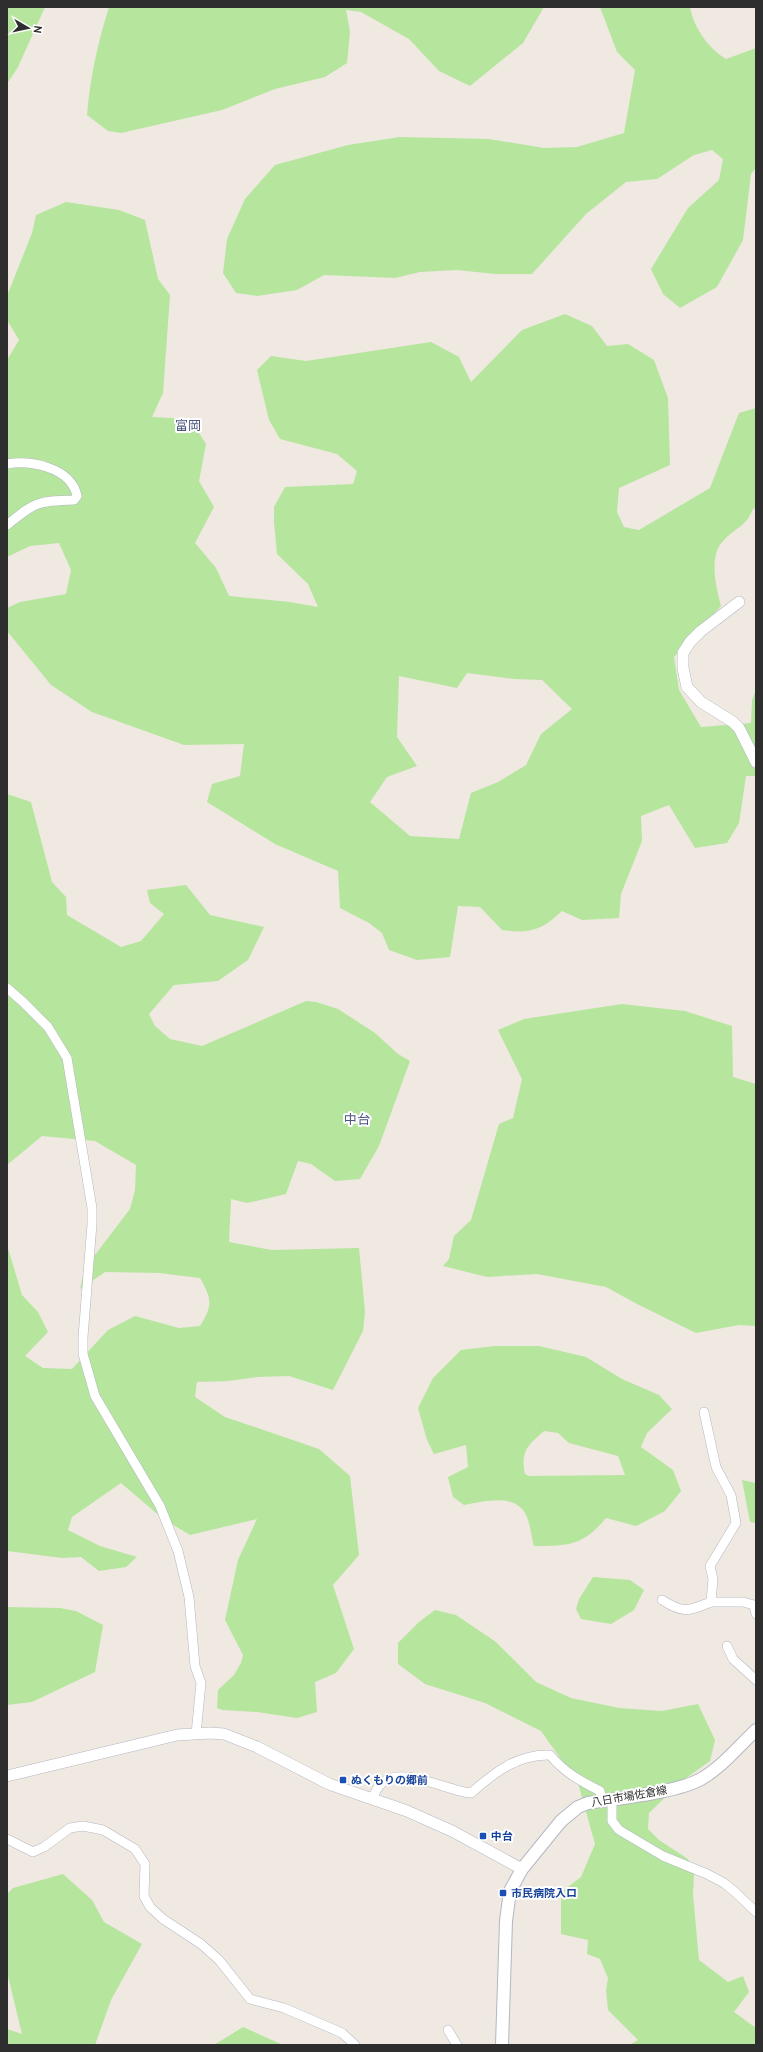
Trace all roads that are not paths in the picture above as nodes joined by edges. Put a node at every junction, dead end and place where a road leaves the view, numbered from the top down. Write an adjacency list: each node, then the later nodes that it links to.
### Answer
1 (7, 464): 2 (street)
2 (7, 525)
3 (740, 602): 4 (street)
4 (756, 762)
5 (7, 988): 13 (street)
6 (704, 1412): 8 (street)
7 (662, 1600): 8 (street)
8 (711, 1602): 9 (street)
9 (756, 1614)
10 (726, 1646): 11 (street)
11 (756, 1680)
12 (756, 1730): 16 (main road, 八日市場佐倉線)
13 (196, 1734): 14 (street); 15 (street)
14 (7, 1776)
15 (373, 1799): 16 (street); 18 (street)
16 (607, 1800): 18 (main road, 八日市場佐倉線); 19 (street)
17 (7, 1839): 21 (street)
18 (522, 1869): 23 (main road, 八日市場佐倉線)
19 (756, 1912)
20 (448, 2030): 22 (street)
21 (355, 2045)
22 (456, 2045)
23 (502, 2045)

